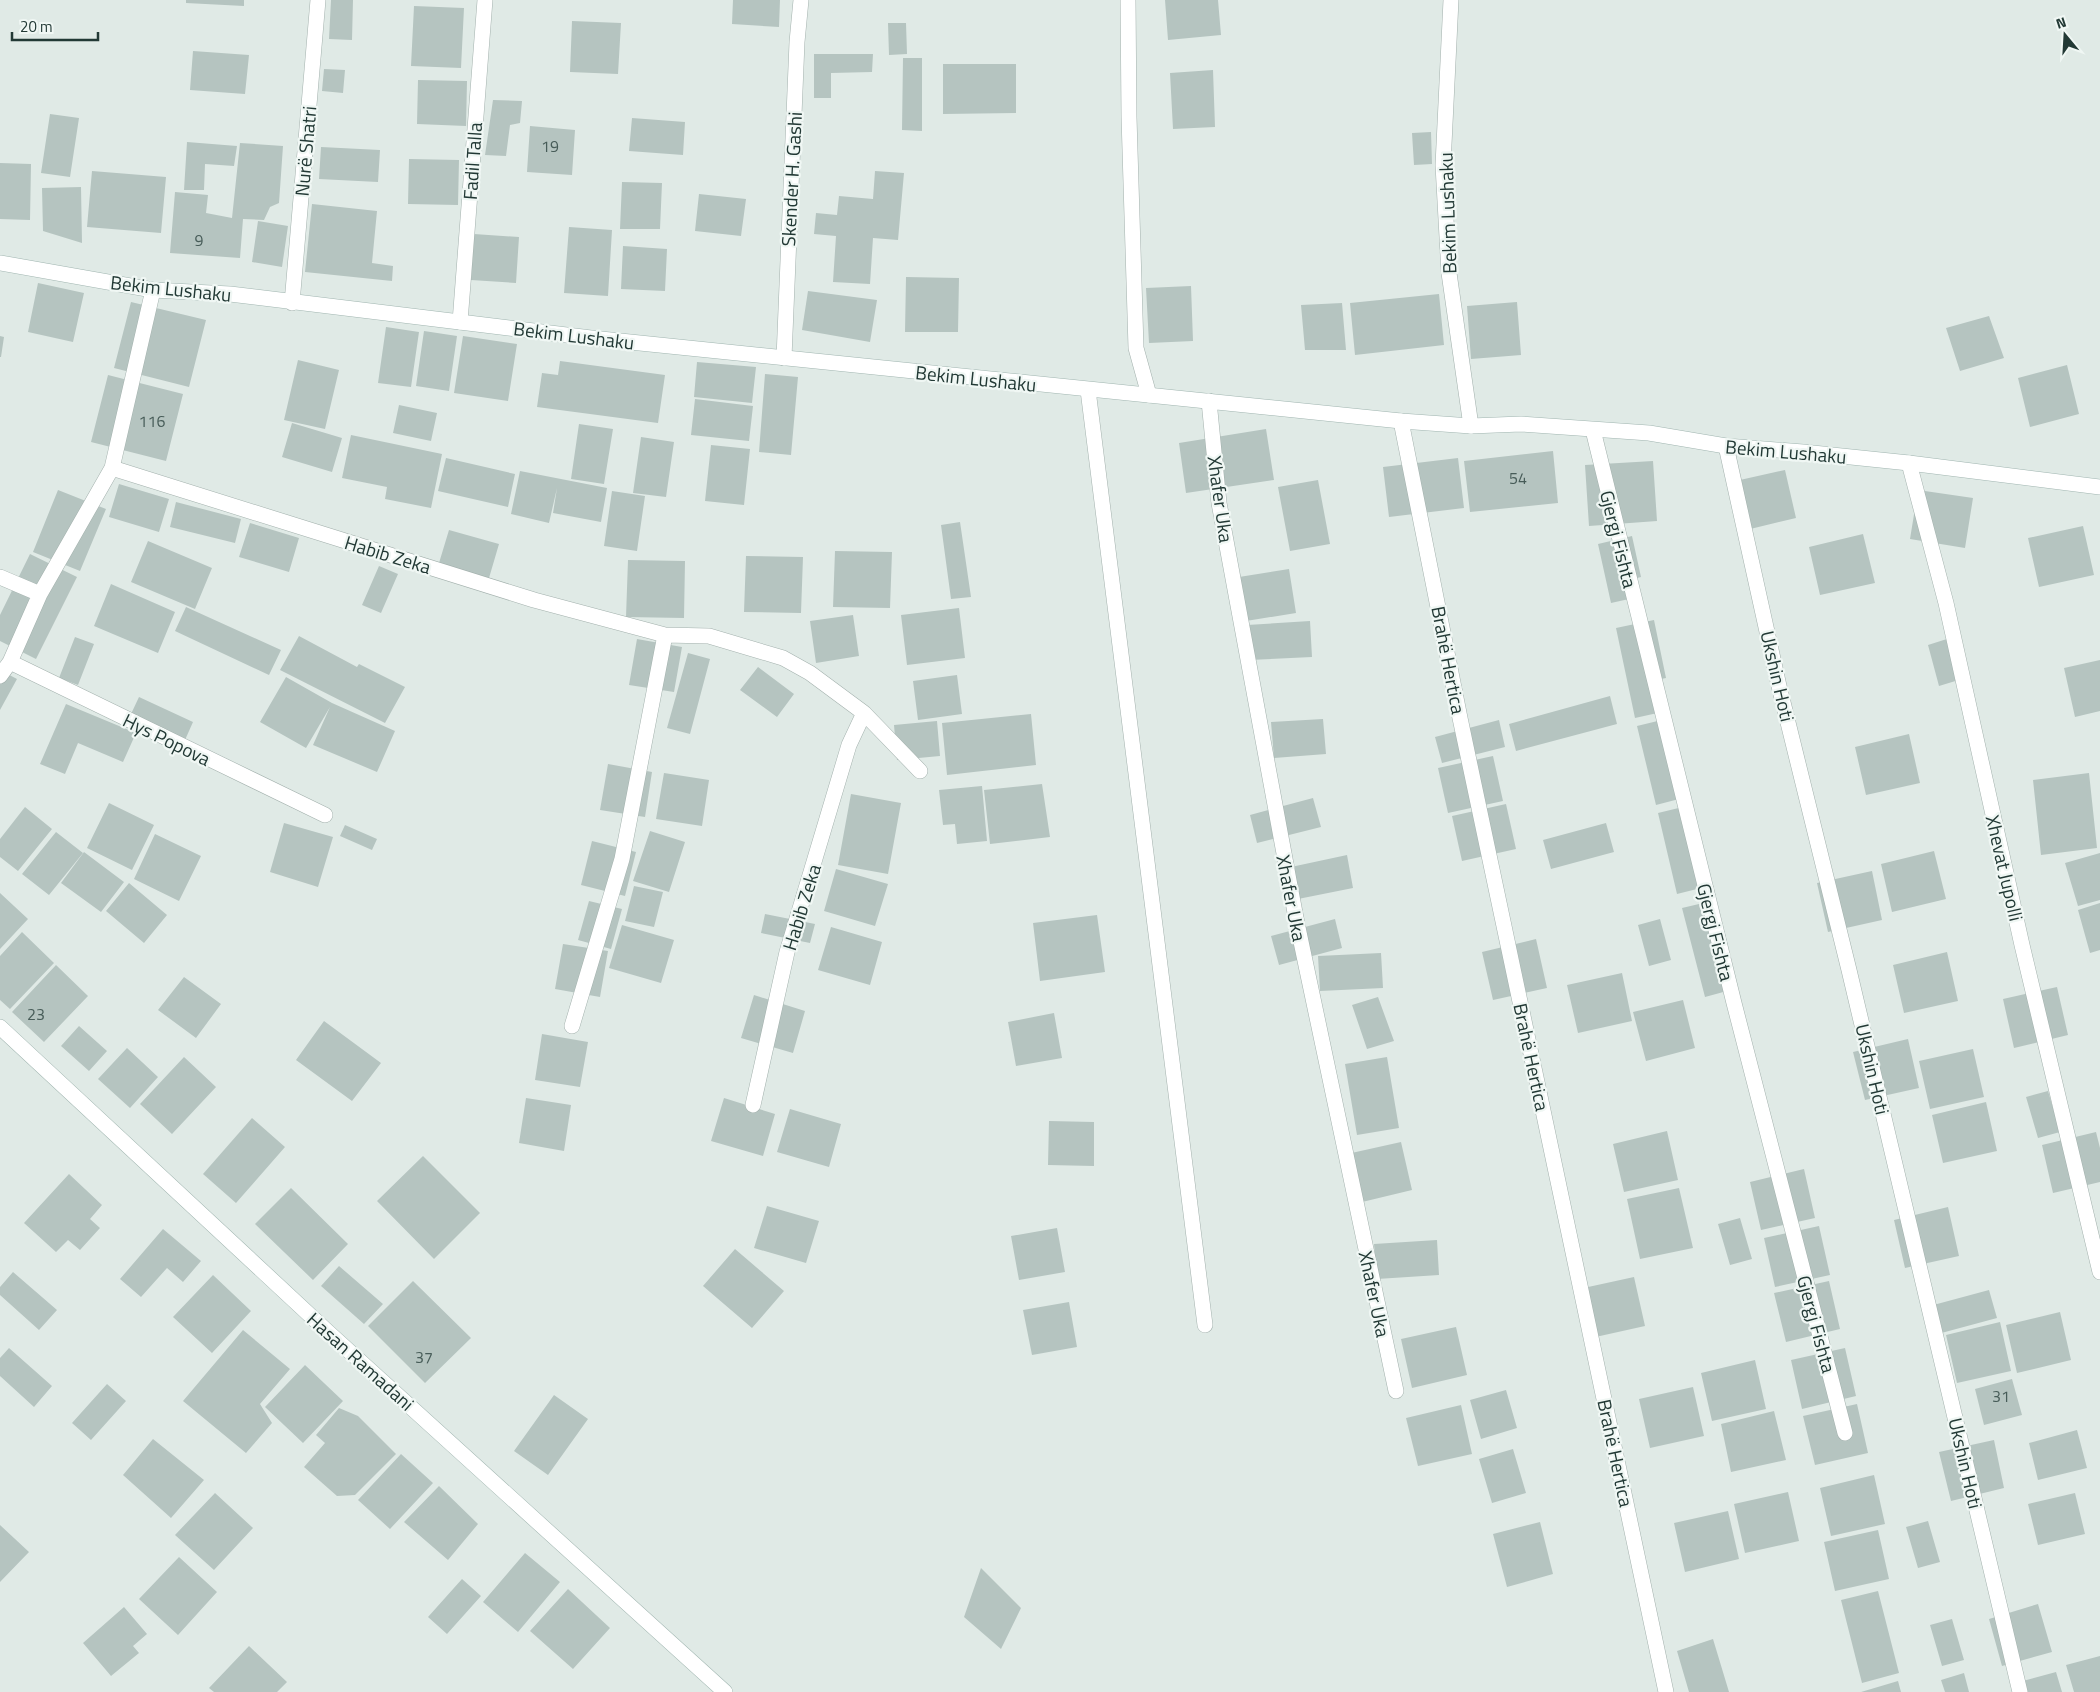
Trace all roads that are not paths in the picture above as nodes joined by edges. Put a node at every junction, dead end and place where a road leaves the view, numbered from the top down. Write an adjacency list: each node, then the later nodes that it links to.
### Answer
1 (318, 0): 8 (street, Nurë Shatri)
2 (485, 0): 9 (street, Fadil Talla)
3 (800, 0): 10 (street, Skender H. Gashi)
4 (1128, 0): 12 (street)
5 (1451, 0): 15 (street, Bekim Lushaku)
6 (0, 263): 7 (street, Bekim Lushaku)
7 (152, 290): 8 (street, Bekim Lushaku); 19 (street)
8 (292, 303): 9 (street, Bekim Lushaku)
9 (460, 322): 10 (street, Bekim Lushaku)
10 (784, 358): 11 (street, Bekim Lushaku)
11 (1088, 390): 12 (street, Bekim Lushaku); 33 (street)
12 (1149, 395): 13 (street, Bekim Lushaku)
13 (1209, 401): 14 (street, Bekim Lushaku); 34 (street, Xhafer Uka)
14 (1401, 421): 15 (street, Bekim Lushaku); 37 (street, Brahë Hertica)
15 (1471, 426): 16 (street, Bekim Lushaku)
16 (1593, 430): 17 (street, Bekim Lushaku); 35 (street, Gjergj Fishta)
17 (1726, 446): 18 (street, Bekim Lushaku); 38 (street, Ukshin Hoti)
18 (1909, 463): 20 (street, Bekim Lushaku); 32 (street, Xhevat Jupolli)
19 (112, 468): 22 (street); 23 (street, Habib Zeka)
20 (2100, 487)
21 (0, 577): 22 (street)
22 (40, 594): 24 (street)
23 (665, 635): 26 (street, Habib Zeka); 29 (street)
24 (10, 662): 25 (street); 28 (street, Hys Popova)
25 (0, 676)
26 (864, 713): 27 (street, Habib Zeka); 31 (street, Habib Zeka)
27 (920, 771)
28 (325, 815)
29 (572, 1026)
30 (0, 1027): 36 (street, Hasan Ramadani)
31 (753, 1105)
32 (2100, 1272)
33 (1205, 1325)
34 (1396, 1391)
35 (1845, 1433)
36 (725, 1692)
37 (1666, 1692)
38 (2020, 1692)

